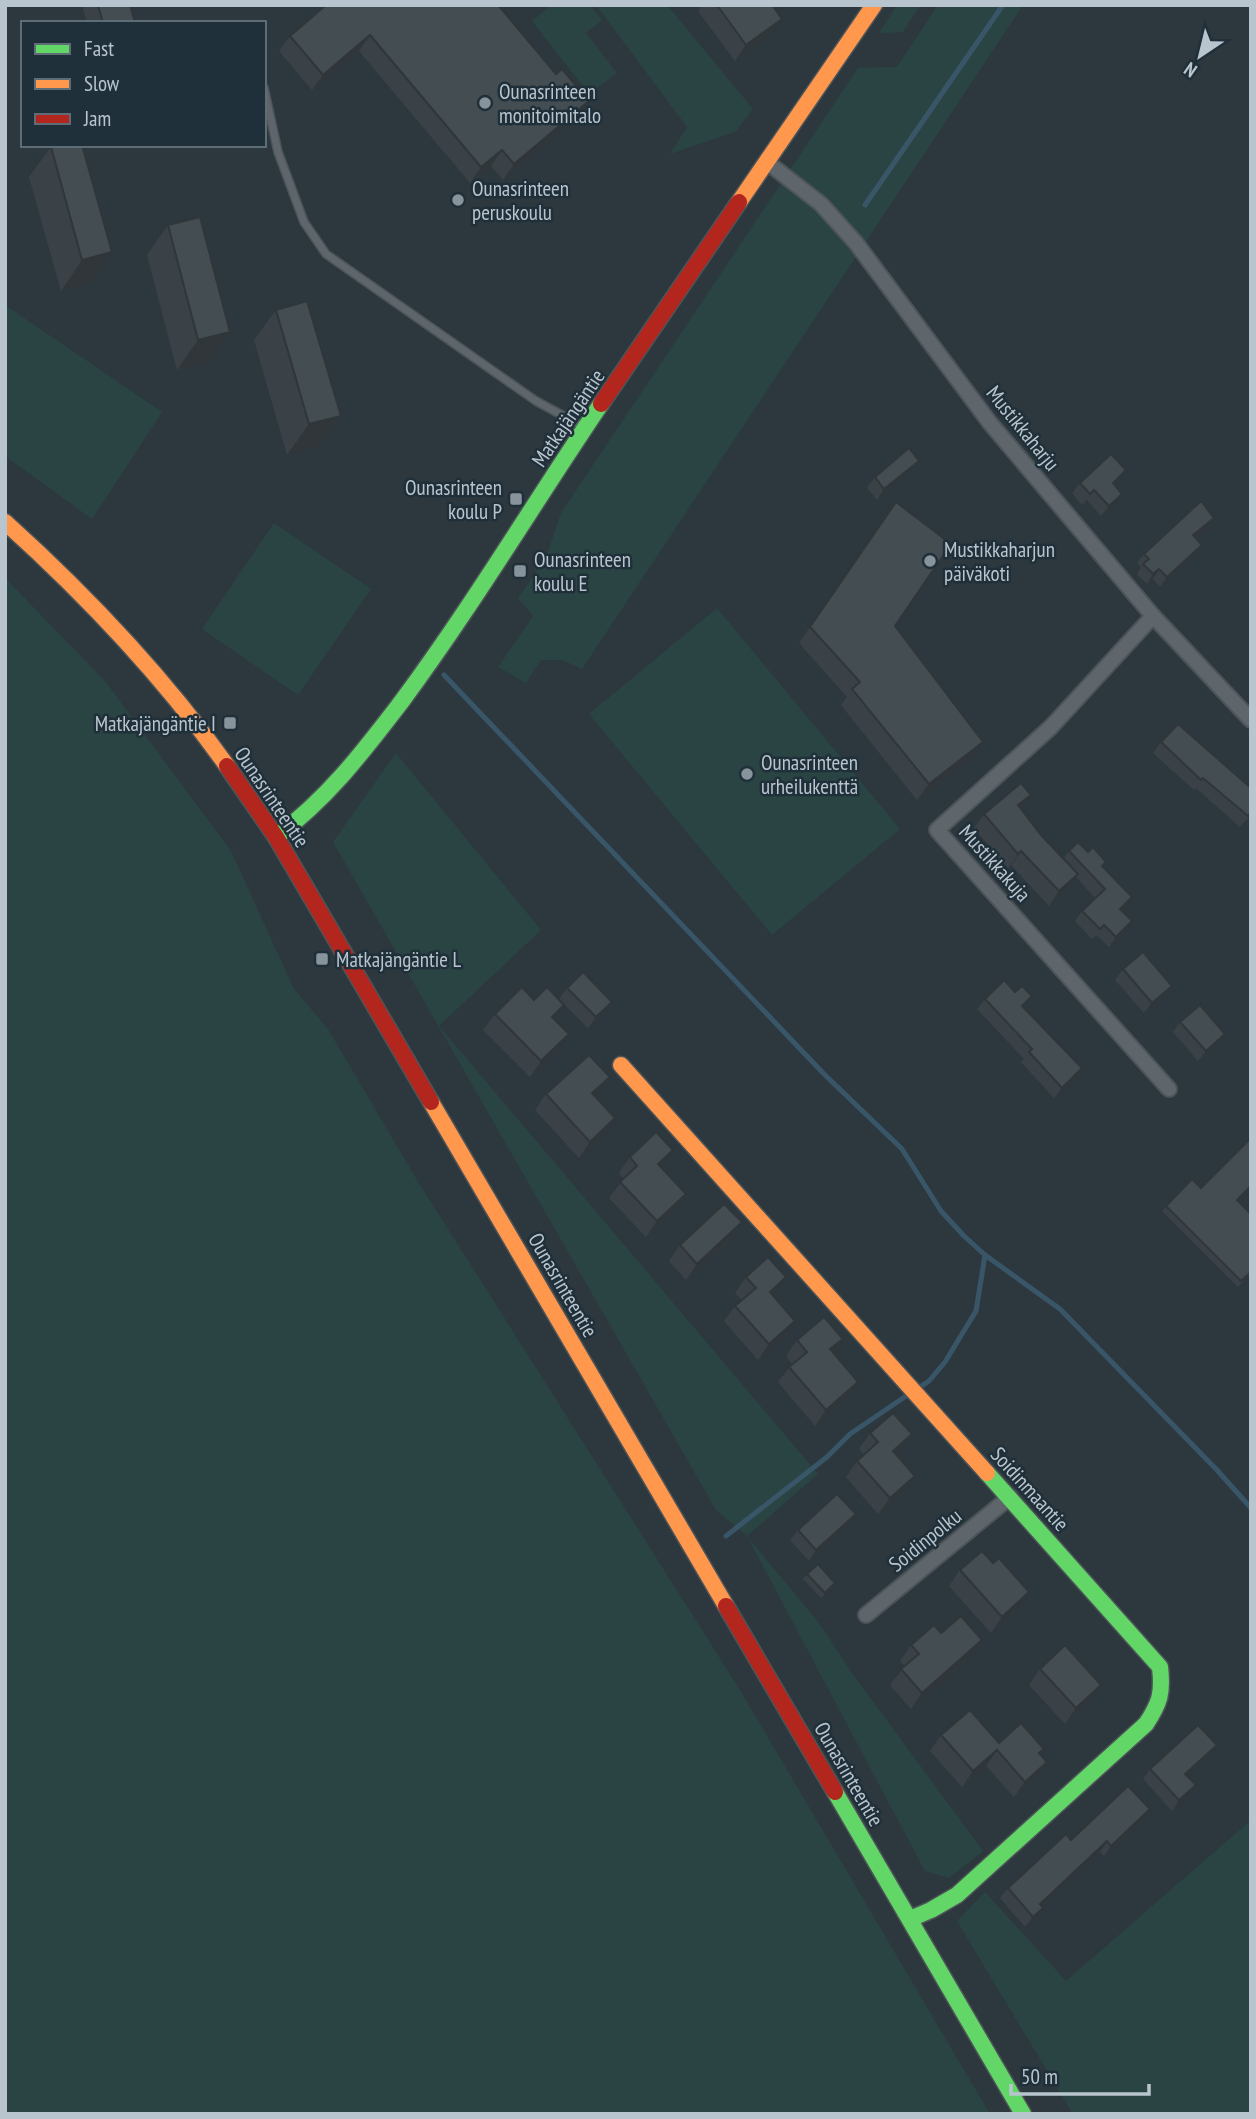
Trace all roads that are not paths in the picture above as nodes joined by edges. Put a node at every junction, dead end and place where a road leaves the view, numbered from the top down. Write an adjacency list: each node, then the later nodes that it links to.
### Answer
1 (874, 6): 3 (street, Matkajängäntie)
2 (266, 97): 4 (lane)
3 (767, 162): 4 (street, Matkajängäntie); 6 (street, Mustikkaharju)
4 (585, 429): 8 (street, Matkajängäntie)
5 (5, 522): 8 (street, Ounasrinteentie)
6 (1153, 616): 7 (street, Mustikkaharju); 10 (street, Mustikkakuja)
7 (1251, 720)
8 (276, 838): 13 (street, Ounasrinteentie)
9 (621, 1065): 11 (street, Soidinmaantie)
10 (1169, 1089)
11 (1010, 1497): 12 (street, Soidinpolku); 13 (street, Soidinmaantie)
12 (866, 1615)
13 (910, 1919): 14 (street, Ounasrinteentie)
14 (1023, 2114)

